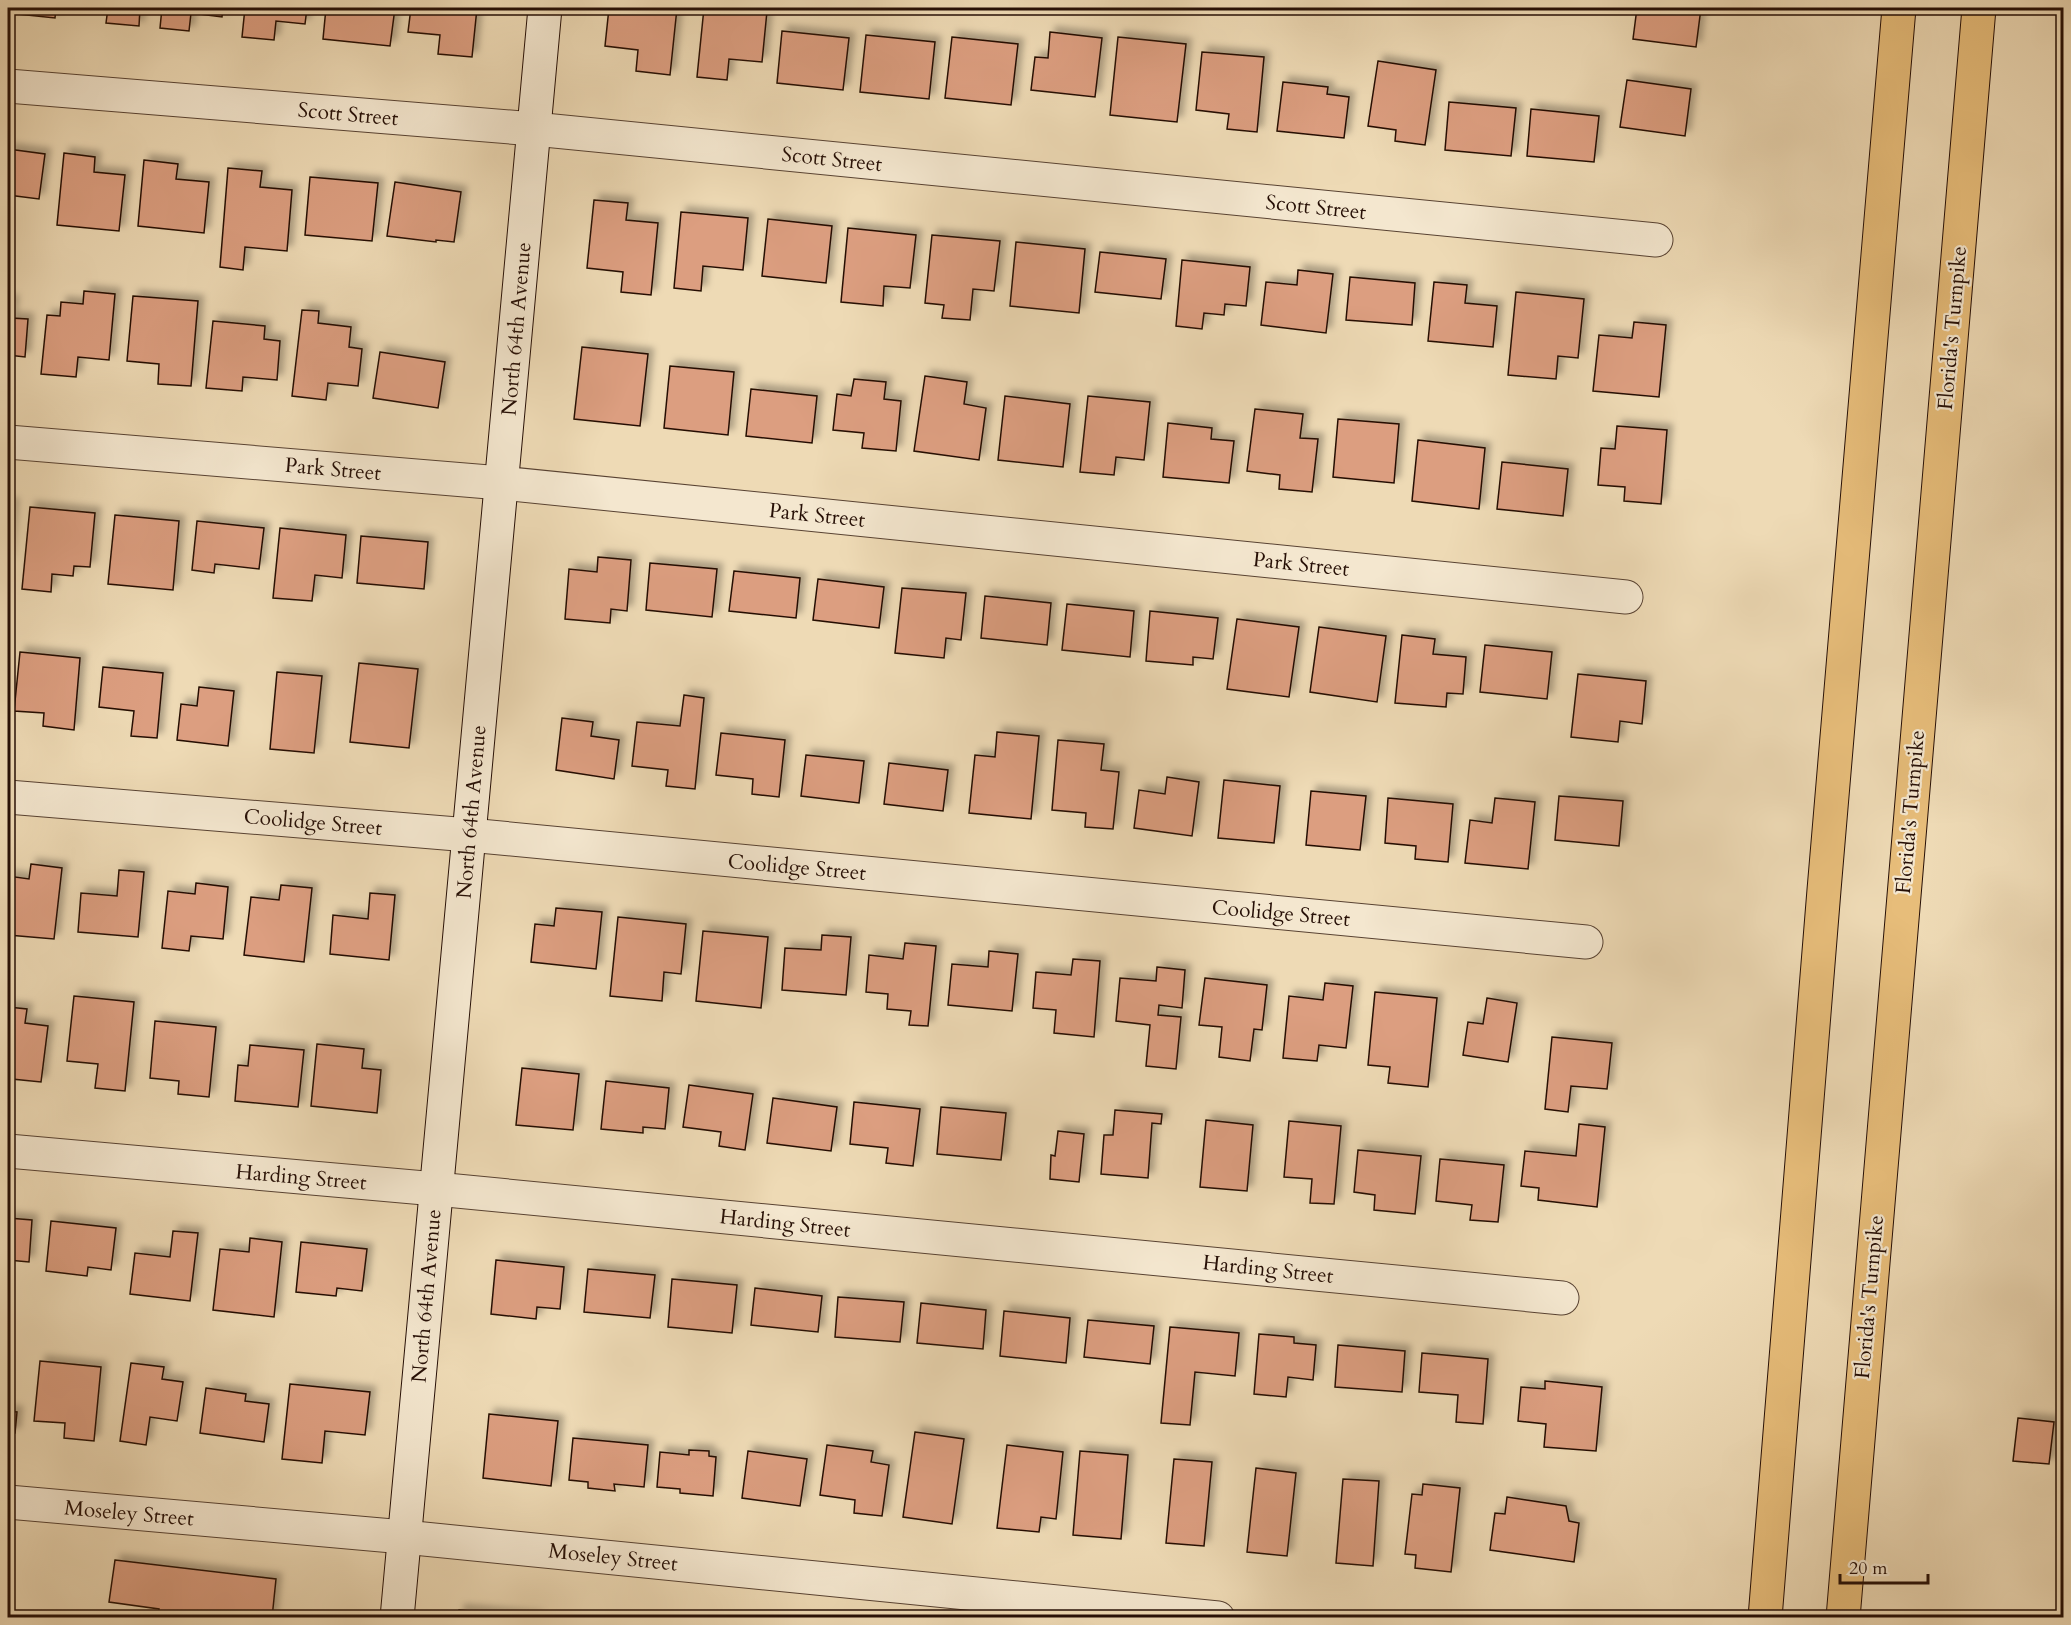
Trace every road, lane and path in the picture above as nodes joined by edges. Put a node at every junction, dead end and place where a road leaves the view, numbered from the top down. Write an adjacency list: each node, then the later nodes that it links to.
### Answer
1 (545, 8): 5 (street, North 64th Avenue)
2 (1899, 8): 20 (highway)
3 (1979, 8): 21 (highway, Florida's Turnpike)
4 (8, 86): 5 (street, Scott Street)
5 (534, 129): 6 (street, Scott Street); 8 (street, North 64th Avenue)
6 (1656, 240)
7 (8, 442): 8 (street, Park Street)
8 (501, 483): 9 (street, Park Street); 11 (street, North 64th Avenue)
9 (1626, 597)
10 (8, 797): 11 (street, Coolidge Street)
11 (469, 835): 12 (street, Coolidge Street); 14 (street, North 64th Avenue)
12 (1586, 942)
13 (8, 1151): 14 (street, Harding Street)
14 (436, 1189): 15 (street, Harding Street); 17 (street, North 64th Avenue)
15 (1562, 1298)
16 (8, 1502): 17 (street, Moseley Street)
17 (404, 1537): 18 (street, North 64th Avenue); 19 (street, Moseley Street)
18 (397, 1617)
19 (1218, 1617)
20 (1766, 1617)
21 (1843, 1617)

